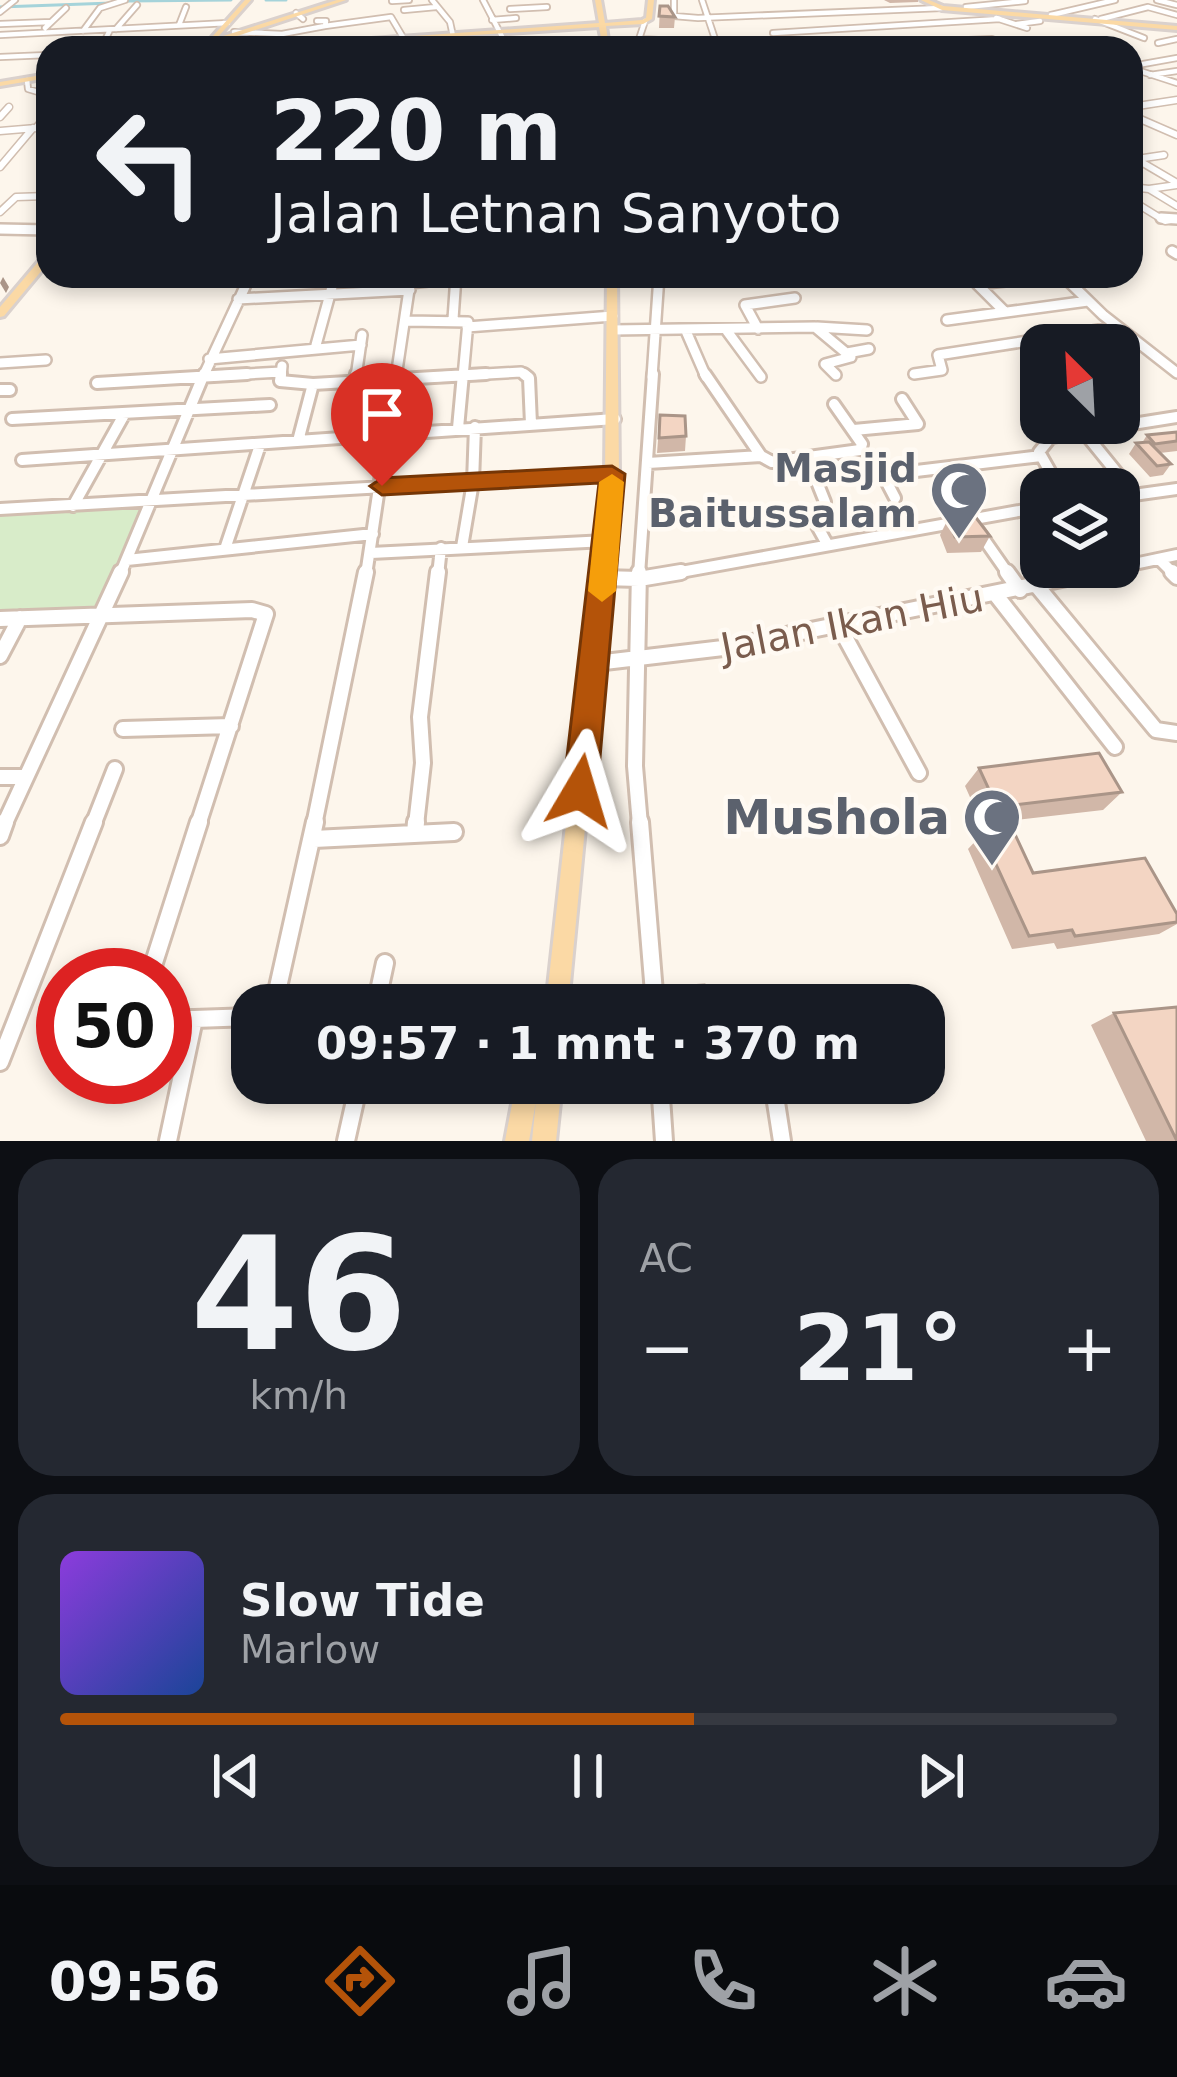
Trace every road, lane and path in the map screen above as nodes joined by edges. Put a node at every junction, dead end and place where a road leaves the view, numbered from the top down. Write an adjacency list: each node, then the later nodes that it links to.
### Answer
1 (248, 0): 46 (main road)
2 (343, 0): 49 (main road)
3 (409, 0): 13 (street)
4 (483, 0): 37 (street)
5 (598, 0): 43 (main road)
6 (651, 0): 39 (main road)
7 (674, 0): 32 (street)
8 (702, 0): 34 (street)
9 (924, 0): 19 (main road)
10 (1118, 0): 21 (street); 29 (street)
11 (1157, 0): 18 (street)
12 (123, 1): 53 (street)
13 (392, 2)
14 (1024, 2): 20 (street)
15 (434, 3): 25 (street); 64 (street)
16 (546, 4): 24 (street); 50 (street)
17 (136, 5): 52 (street)
18 (1177, 5)
19 (938, 6): 20 (main road); 28 (street)
20 (963, 7): 29 (main road); 35 (street)
21 (1148, 7): 27 (street); 42 (street)
22 (67, 8): 41 (street)
23 (186, 8): 45 (street)
24 (510, 9)
25 (404, 10)
26 (5, 11): 30 (street); 41 (street)
27 (1123, 12): 36 (street); 42 (street)
28 (880, 13): 33 (street); 48 (street)
29 (1052, 15): 36 (main road)
30 (36, 17)
31 (517, 18): 37 (street)
32 (681, 18): 34 (street); 68 (street)
33 (761, 18): 34 (street); 57 (street)
34 (710, 19): 69 (street)
35 (1000, 19): 44 (street); 48 (street)
36 (1097, 19): 42 (main road); 58 (street)
37 (493, 20): 56 (street)
38 (317, 21): 47 (street)
39 (645, 21): 43 (main road); 67 (street)
40 (1040, 21): 44 (street)
41 (51, 22): 55 (street)
42 (1175, 23): 58 (street)
43 (602, 24): 50 (main road); 66 (main road)
44 (1015, 24): 51 (street)
45 (179, 25): 46 (street); 52 (street)
46 (226, 25): 49 (main road); 61 (main road)
47 (326, 26): 54 (street); 63 (street)
48 (897, 27): 57 (street); 71 (street)
49 (247, 28): 54 (main road)
50 (557, 28): 56 (main road)
51 (1027, 28)
52 (113, 29): 53 (street); 60 (street)
53 (83, 31): 55 (street)
54 (234, 32): 62 (main road)
55 (40, 33): 59 (street)
56 (499, 33): 64 (main road); 65 (street)
57 (773, 33): 70 (street)
58 (1132, 34): 72 (street)
59 (0, 35)
60 (108, 36)
61 (216, 36)
62 (226, 36)
63 (402, 36)
64 (452, 36)
65 (501, 36)
66 (604, 36)
67 (639, 36)
68 (678, 36)
69 (714, 36)
70 (775, 36)
71 (908, 36)
72 (1138, 36)
73 (1177, 39): 74 (street)
74 (1158, 43)
75 (0, 56): 76 (street)
76 (36, 58)
77 (1177, 58): 78 (street)
78 (1143, 65)
79 (1177, 70): 81 (street)
80 (1143, 73): 81 (street)
81 (1148, 76): 84 (street)
82 (36, 78): 83 (main road)
83 (27, 80): 85 (main road); 86 (street)
84 (1177, 83)
85 (0, 84)
86 (36, 91)
87 (1177, 100): 89 (street)
88 (9, 107): 90 (street)
89 (1143, 108)
90 (0, 117)
91 (1143, 118): 93 (street)
92 (1177, 120): 93 (street)
93 (1154, 125): 96 (street)
94 (35, 128): 95 (street); 97 (street)
95 (0, 131)
96 (1177, 141)
97 (22, 142): 98 (street); 101 (street)
98 (0, 145)
99 (1164, 155): 100 (street)
100 (1143, 156)
101 (2, 162)
102 (1143, 163): 104 (street)
103 (1177, 169): 104 (street)
104 (1157, 172): 105 (street)
105 (1176, 185): 107 (street)
106 (1143, 188): 107 (street)
107 (1149, 189): 109 (street)
108 (36, 196): 111 (street)
109 (1177, 206)
110 (1143, 207): 112 (street)
111 (0, 212)
112 (1177, 219)
113 (0, 229): 114 (street)
114 (36, 230)
115 (36, 271): 129 (main road)
116 (243, 288): 125 (street)
117 (333, 288): 124 (street)
118 (455, 288): 130 (street)
119 (613, 288): 133 (main road)
120 (657, 288): 141 (street)
121 (981, 288): 128 (street)
122 (1076, 288): 127 (street)
123 (410, 290): 124 (street); 132 (street)
124 (332, 293): 125 (street); 144 (street)
125 (238, 298): 148 (street)
126 (795, 298): 137 (street)
127 (1088, 301): 128 (street); 134 (street)
128 (1003, 310): 131 (street)
129 (0, 314)
130 (453, 319): 132 (street); 135 (street)
131 (947, 320)
132 (407, 321): 158 (street)
133 (613, 323): 135 (street); 141 (street); 169 (main road)
134 (1115, 324)
135 (467, 327): 154 (street)
136 (815, 327): 137 (street); 138 (street); 147 (street)
137 (758, 329): 140 (street)
138 (867, 330)
139 (686, 331): 140 (street); 141 (street); 182 (street)
140 (727, 331): 157 (street)
141 (654, 332): 185 (street)
142 (1020, 342): 153 (street)
143 (1140, 344): 152 (street)
144 (316, 345): 146 (street); 159 (street)
145 (869, 350): 147 (street)
146 (286, 353): 148 (street); 151 (street)
147 (847, 353): 155 (street)
148 (209, 359): 156 (street)
149 (46, 360): 150 (street)
150 (0, 363)
151 (281, 372): 156 (street); 161 (street)
152 (1177, 373)
153 (914, 374)
154 (461, 375): 158 (street); 171 (street); 173 (street)
155 (836, 375)
156 (201, 376): 160 (street); 165 (street)
157 (761, 377)
158 (397, 379): 159 (street); 175 (street)
159 (355, 381): 161 (street)
160 (97, 382)
161 (313, 384): 176 (street)
162 (902, 399): 174 (street)
163 (833, 404): 174 (street)
164 (270, 405): 165 (street)
165 (188, 410): 166 (street); 180 (street)
166 (125, 413): 168 (street); 181 (street)
167 (1177, 417): 170 (street)
168 (13, 418)
169 (614, 419): 171 (street); 188 (main road)
170 (1140, 423)
171 (531, 424): 172 (street)
172 (475, 427): 173 (street); 190 (street)
173 (458, 428): 175 (street)
174 (854, 430): 182 (street)
175 (388, 432): 176 (street); 191 (street)
176 (298, 441): 179 (street)
177 (1041, 444): 183 (street)
178 (1094, 444): 187 (street)
179 (260, 445): 180 (street); 194 (street)
180 (174, 450): 181 (street); 196 (street)
181 (102, 454): 184 (street); 197 (street)
182 (761, 456): 185 (street)
183 (1041, 456): 186 (street); 195 (street)
184 (22, 460)
185 (648, 464): 214 (street)
186 (1048, 468)
187 (1114, 468)
188 (612, 474): 190 (street); 202 (main road)
189 (814, 477): 203 (street)
190 (473, 482): 191 (street); 204 (street)
191 (382, 486): 194 (street); 201 (street)
192 (1177, 489): 193 (street)
193 (1140, 494)
194 (243, 498): 196 (street); 206 (street)
195 (895, 498)
196 (152, 502): 197 (street); 210 (street)
197 (74, 506): 198 (street)
198 (0, 509)
199 (1020, 511): 200 (street)
200 (969, 518): 203 (street); 217 (street)
201 (373, 534): 206 (street); 207 (street)
202 (606, 542): 204 (street); 213 (main road)
203 (826, 542): 214 (street)
204 (462, 547): 205 (street)
205 (441, 548): 207 (street); 236 (street)
206 (225, 549): 210 (street)
207 (371, 553): 238 (street)
208 (1177, 554): 209 (street, Jalan Ikan Hiu)
209 (1159, 559): 211 (street, Jalan Ikan Hiu); 212 (street)
210 (127, 560): 219 (street)
211 (1140, 563)
212 (1177, 577)
213 (603, 578): 214 (street); 225 (main road)
214 (639, 579): 224 (street)
215 (1028, 588): 217 (street, Jalan Ikan Hiu)
216 (1038, 588): 228 (street)
217 (1020, 590): 218 (street, Jalan Ikan Hiu)
218 (996, 595): 222 (street, Jalan Ikan Hiu); 229 (street)
219 (101, 617): 220 (street); 226 (street); 233 (street)
220 (20, 618): 221 (street); 223 (street)
221 (0, 619)
222 (838, 626): 224 (street, Jalan Ikan Hiu); 232 (street)
223 (0, 656)
224 (637, 662): 225 (street, Jalan Ikan Hiu); 246 (street)
225 (596, 663): 240 (main road)
226 (231, 725): 227 (street); 239 (street)
227 (123, 730)
228 (1170, 734): 230 (street)
229 (1115, 747)
230 (1177, 751)
231 (116, 769): 249 (street)
232 (919, 772)
233 (22, 776): 234 (street); 237 (street)
234 (0, 777)
235 (454, 832): 236 (street)
236 (415, 834): 238 (street)
237 (0, 836)
238 (314, 839): 242 (street)
239 (159, 948)
240 (559, 961): 244 (main road); 245 (main road)
241 (385, 964): 243 (street)
242 (279, 984)
243 (381, 984)
244 (553, 984)
245 (558, 984)
246 (653, 984)
247 (231, 1018): 248 (street)
248 (194, 1019): 255 (street)
249 (0, 1062)
250 (354, 1104): 256 (street)
251 (524, 1104): 257 (main road)
252 (548, 1104): 258 (main road)
253 (661, 1104): 259 (street)
254 (776, 1104): 260 (street)
255 (168, 1141)
256 (346, 1141)
257 (517, 1141)
258 (544, 1141)
259 (664, 1141)
260 (782, 1141)

